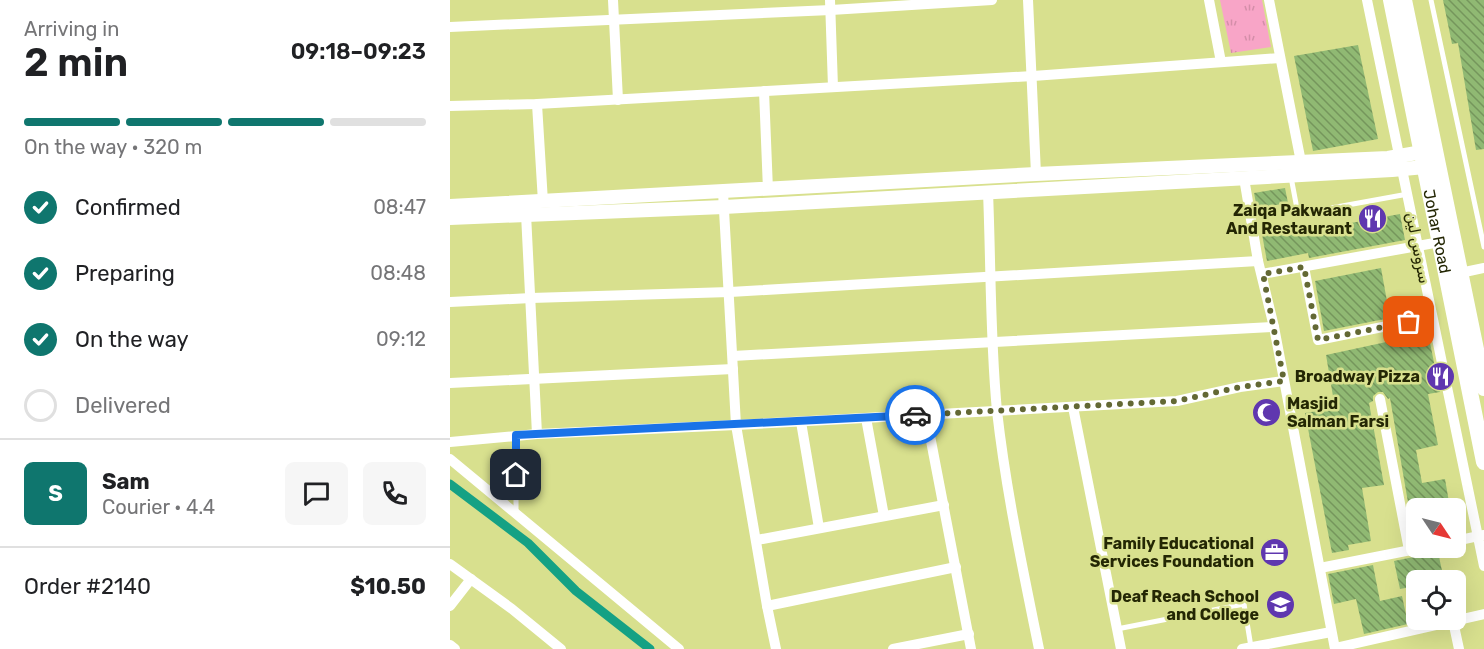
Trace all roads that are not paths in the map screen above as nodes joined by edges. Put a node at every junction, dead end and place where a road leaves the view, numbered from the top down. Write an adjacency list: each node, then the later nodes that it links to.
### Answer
1 (613, 0): 11 (street)
2 (992, 0): 10 (street)
3 (1028, 0): 15 (street)
4 (1209, 0): 14 (street)
5 (1269, 0): 13 (street)
6 (1367, 0): 23 (street, سروس لین)
7 (1391, 0): 21 (main road, Johar Road)
8 (1404, 0): 45 (main road, Johar Road)
9 (1431, 0): 41 (lane)
10 (830, 5): 11 (street); 16 (street)
11 (614, 18): 12 (street); 18 (street)
12 (450, 27)
13 (1280, 58): 14 (street); 22 (street)
14 (1221, 62): 15 (street)
15 (1033, 76): 16 (street); 24 (street)
16 (833, 87): 17 (street)
17 (764, 91): 18 (street); 28 (street)
18 (618, 100): 19 (street)
19 (537, 104): 20 (street); 33 (street)
20 (450, 106)
21 (1423, 159): 23 (street); 39 (main road, Johar Road)
22 (1301, 162): 23 (street); 24 (street)
23 (1400, 163): 25 (street); 32 (street, سروس لین)
24 (1036, 174): 27 (street)
25 (1290, 175): 26 (street); 32 (lane)
26 (1244, 178): 30 (street); 42 (street)
27 (937, 180): 28 (street); 31 (street)
28 (768, 190): 29 (street)
29 (723, 192): 33 (street); 35 (street)
30 (988, 192): 31 (street); 47 (street)
31 (938, 194): 35 (street)
32 (1408, 194): 40 (street, سروس لین)
33 (543, 202): 36 (street)
34 (450, 206): 36 (street)
35 (724, 207): 37 (street); 48 (street)
36 (467, 212): 37 (street); 38 (street)
37 (526, 214): 49 (street)
38 (450, 218)
39 (1440, 242): 40 (street); 71 (main road, Johar Road)
40 (1416, 245): 43 (street); 51 (street, سروس لین)
41 (1484, 247)
42 (1258, 261): 46 (street); 47 (street)
43 (1304, 267): 46 (street); 51 (street)
44 (1484, 268): 45 (street)
45 (1460, 273): 59 (main road, Johar Road)
46 (1263, 274): 52 (street)
47 (992, 277): 48 (street); 53 (street)
48 (730, 292): 49 (street); 54 (street)
49 (531, 298): 50 (street); 56 (street)
50 (450, 302)
51 (1432, 317): 77 (street, سروس لین)
52 (1274, 327): 53 (street); 57 (street)
53 (992, 342): 54 (street); 62 (street)
54 (733, 356): 55 (street)
55 (733, 369): 56 (street); 66 (street)
56 (535, 380): 58 (street); 67 (street)
57 (1284, 381): 61 (street); 84 (street)
58 (450, 383)
59 (1484, 388)
60 (1380, 399): 76 (street)
61 (1073, 407): 62 (street); 90 (street)
62 (997, 411): 63 (street); 104 (street)
63 (926, 415): 64 (street); 72 (street)
64 (866, 418): 65 (street); 74 (street)
65 (801, 422): 66 (street); 75 (street)
66 (736, 425): 67 (street); 79 (street)
67 (537, 434): 68 (street)
68 (516, 435): 69 (street); 73 (lane)
69 (450, 442)
70 (450, 459): 73 (street)
71 (1484, 462)
72 (944, 505): 74 (street); 83 (street)
73 (516, 514): 100 (street)
74 (884, 516): 75 (street)
75 (819, 528): 79 (street)
76 (1406, 534)
77 (1481, 536): 78 (street); 82 (street, سروس لین)
78 (1466, 539)
79 (757, 540): 87 (street)
80 (1406, 551): 84 (street)
81 (450, 564): 85 (street)
82 (1484, 566)
83 (956, 567): 87 (street); 94 (street)
84 (1320, 568): 93 (street)
85 (471, 579): 86 (street); 99 (street)
86 (450, 606)
87 (767, 606): 101 (street)
88 (1484, 614): 89 (street)
89 (1466, 618)
90 (1118, 629): 97 (lane); 105 (street)
91 (1412, 630): 95 (street)
92 (1455, 630): 108 (street)
93 (1331, 632): 97 (street); 106 (street)
94 (969, 634): 102 (street); 103 (street)
95 (1381, 637): 106 (street); 107 (street)
96 (450, 645): 98 (street)
97 (1248, 648)
98 (455, 649)
99 (561, 649)
100 (679, 649)
101 (776, 649)
102 (893, 649)
103 (971, 649)
104 (1039, 649)
105 (1121, 649)
106 (1335, 649)
107 (1383, 649)
108 (1459, 649)

